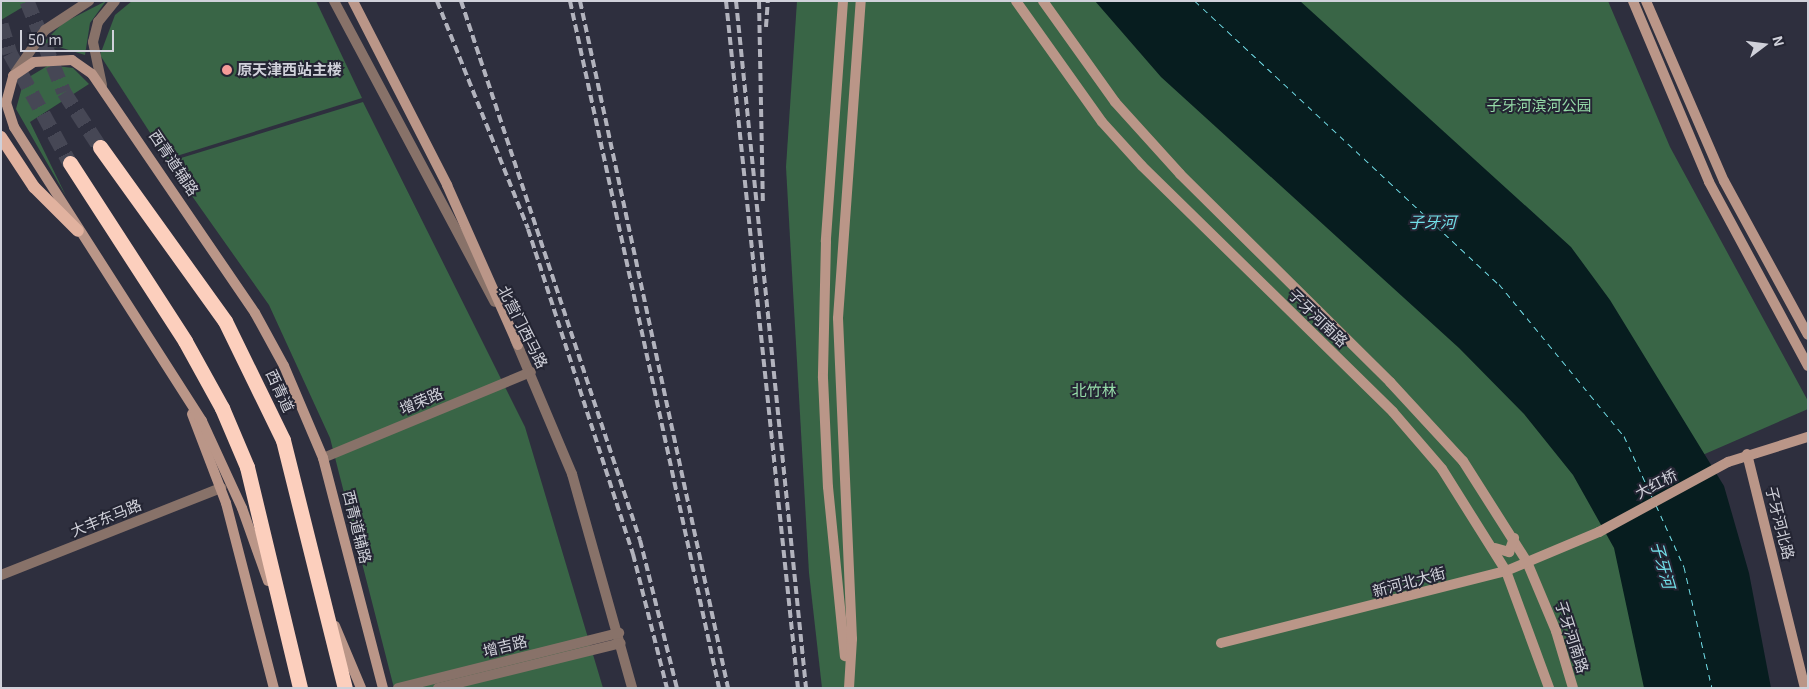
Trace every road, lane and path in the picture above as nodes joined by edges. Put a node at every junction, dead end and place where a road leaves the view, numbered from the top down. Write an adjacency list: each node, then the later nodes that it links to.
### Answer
1 (89, 1): 11 (street)
2 (115, 1): 12 (street)
3 (334, 1): 18 (street, 北营门西马路)
4 (352, 1): 18 (street, bridge)
5 (843, 1): 36 (street, bridge)
6 (861, 1): 36 (street, bridge)
7 (1016, 1): 28 (street, 子牙河南路)
8 (1043, 1): 27 (street, 子牙河南路)
9 (1633, 1): 19 (street)
10 (1646, 1): 17 (street)
11 (12, 76): 12 (street, 西青道辅路); 16 (street)
12 (102, 85): 24 (street, 西青道辅路)
13 (1, 136): 16 (main road)
14 (100, 147): 32 (highway, 西青道)
15 (70, 163): 33 (highway)
16 (78, 231): 21 (street)
17 (1808, 335)
18 (518, 345): 20 (street, 北营门西马路)
19 (1808, 366)
20 (531, 372): 24 (street, 增荣路); 34 (street, 北营门西马路)
21 (179, 384): 25 (street); 33 (street)
22 (1808, 437): 23 (street, 大红桥)
23 (1747, 454): 26 (street, 大红桥); 47 (street, 子牙河北路)
24 (323, 458): 41 (street, 西青道辅路)
25 (221, 488): 31 (street, 大丰东马路); 37 (street)
26 (1599, 532): 29 (street, 新河北大街)
27 (1514, 537): 28 (street); 29 (street, 子牙河南路)
28 (1494, 547): 30 (street, 子牙河南路)
29 (1527, 562): 30 (street, 新河北大街); 46 (street, 子牙河南路)
30 (1506, 571): 35 (street, 新河北大街); 45 (street, 子牙河南路)
31 (1, 575)
32 (326, 603): 39 (highway, 西青道); 40 (street)
33 (288, 636): 38 (highway)
34 (620, 638): 42 (street, 增吉路); 43 (street, 增吉路); 44 (street, 北营门西马路)
35 (1221, 643)
36 (848, 684)
37 (274, 688)
38 (300, 688)
39 (345, 688)
40 (361, 688)
41 (383, 688)
42 (398, 688)
43 (438, 688)
44 (632, 688)
45 (1549, 688)
46 (1573, 688)
47 (1804, 688)

